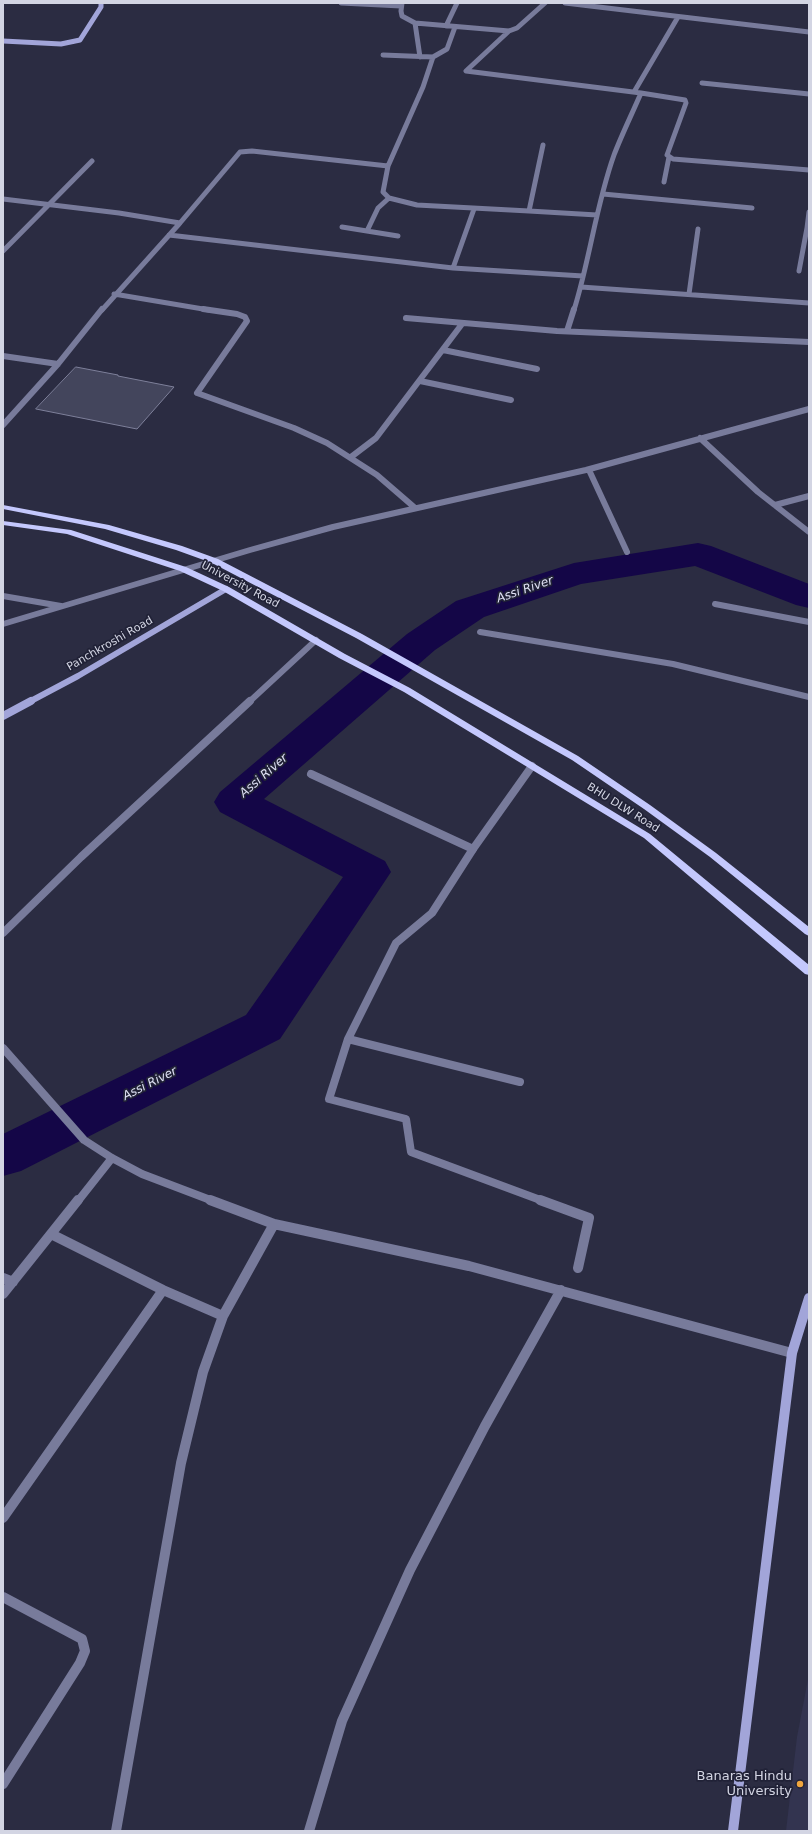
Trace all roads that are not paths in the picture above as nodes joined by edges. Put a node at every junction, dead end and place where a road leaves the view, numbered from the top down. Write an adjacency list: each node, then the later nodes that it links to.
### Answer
1 (101, 3): 13 (street)
2 (341, 3): 6 (street)
3 (457, 3): 9 (street)
4 (545, 3): 11 (street)
5 (565, 3): 7 (street)
6 (402, 4): 8 (street)
7 (678, 17): 12 (street); 18 (street)
8 (415, 23): 9 (street); 15 (street)
9 (446, 26): 10 (street)
10 (455, 27): 11 (street); 16 (street)
11 (509, 31): 18 (street)
12 (809, 32)
13 (3, 41)
14 (383, 55): 15 (street)
15 (420, 56): 16 (street)
16 (433, 57): 24 (street)
17 (702, 83): 20 (street)
18 (634, 92): 19 (street)
19 (641, 93): 22 (street); 27 (street)
20 (809, 94)
21 (543, 144): 33 (street)
22 (669, 157): 25 (street); 26 (street)
23 (92, 161): 30 (street)
24 (388, 166): 28 (street); 36 (street)
25 (809, 170)
26 (664, 182)
27 (603, 194): 31 (street); 35 (street)
28 (389, 198): 32 (street); 40 (street)
29 (3, 199): 30 (street)
30 (50, 204): 36 (street); 43 (street)
31 (752, 208)
32 (474, 209): 33 (street); 44 (street)
33 (529, 211): 35 (street)
34 (809, 212): 39 (street)
35 (597, 215): 46 (street)
36 (180, 223): 41 (street)
37 (342, 227): 40 (street)
38 (698, 228): 49 (street)
39 (808, 228): 45 (street)
40 (367, 231): 42 (street)
41 (169, 235): 44 (street); 48 (street)
42 (398, 236)
43 (3, 251)
44 (453, 268): 46 (street)
45 (799, 271)
46 (583, 276): 47 (street)
47 (581, 287): 49 (street); 53 (street)
48 (114, 294): 57 (street); 64 (street)
49 (689, 294): 50 (street)
50 (809, 303)
51 (406, 318): 52 (street)
52 (462, 324): 53 (street); 55 (street)
53 (567, 331): 54 (street)
54 (809, 342)
55 (443, 350): 58 (street); 59 (street)
56 (3, 356): 57 (street)
57 (58, 364): 62 (street)
58 (537, 369)
59 (420, 381): 60 (street); 64 (street)
60 (511, 400)
61 (809, 410): 63 (street)
62 (3, 426)
63 (700, 438): 65 (street); 67 (street)
64 (350, 457): 69 (street)
65 (589, 470): 69 (street); 72 (street)
66 (809, 496): 67 (street)
67 (775, 505): 71 (street)
68 (3, 507): 73 (main road, BHU DLW Road)
69 (414, 507): 73 (street)
70 (3, 523): 74 (main road, University Road)
71 (809, 532)
72 (627, 552)
73 (216, 561): 74 (street); 89 (main road, BHU DLW Road)
74 (183, 569): 75 (main road, University Road); 78 (street)
75 (226, 589): 82 (main road, University Road); 85 (street, Panchkroshi Road)
76 (3, 596): 78 (street)
77 (714, 604): 79 (street)
78 (65, 607): 80 (street)
79 (809, 622)
80 (3, 624)
81 (480, 632): 84 (street)
82 (316, 640): 83 (main road, University Road); 90 (street)
83 (407, 690): 86 (main road, BHU DLW Road)
84 (809, 697)
85 (3, 716)
86 (532, 766): 88 (street); 91 (main road, BHU DLW Road)
87 (311, 774): 88 (street)
88 (473, 848): 92 (street)
89 (809, 932)
90 (3, 933)
91 (809, 971)
92 (348, 1039): 94 (street); 98 (street)
93 (3, 1048): 95 (street)
94 (520, 1082)
95 (112, 1158): 96 (street); 97 (street)
96 (274, 1224): 102 (street); 105 (street)
97 (51, 1234): 100 (street); 101 (street)
98 (578, 1268)
99 (3, 1278): 100 (street)
100 (13, 1282): 103 (street)
101 (163, 1290): 105 (street); 107 (street)
102 (560, 1290): 106 (street); 111 (street)
103 (3, 1294)
104 (809, 1298): 106 (street)
105 (223, 1316): 110 (street)
106 (792, 1353): 112 (street)
107 (3, 1518)
108 (3, 1597): 109 (street)
109 (3, 1784)
110 (116, 1831)
111 (309, 1831)
112 (733, 1831)

